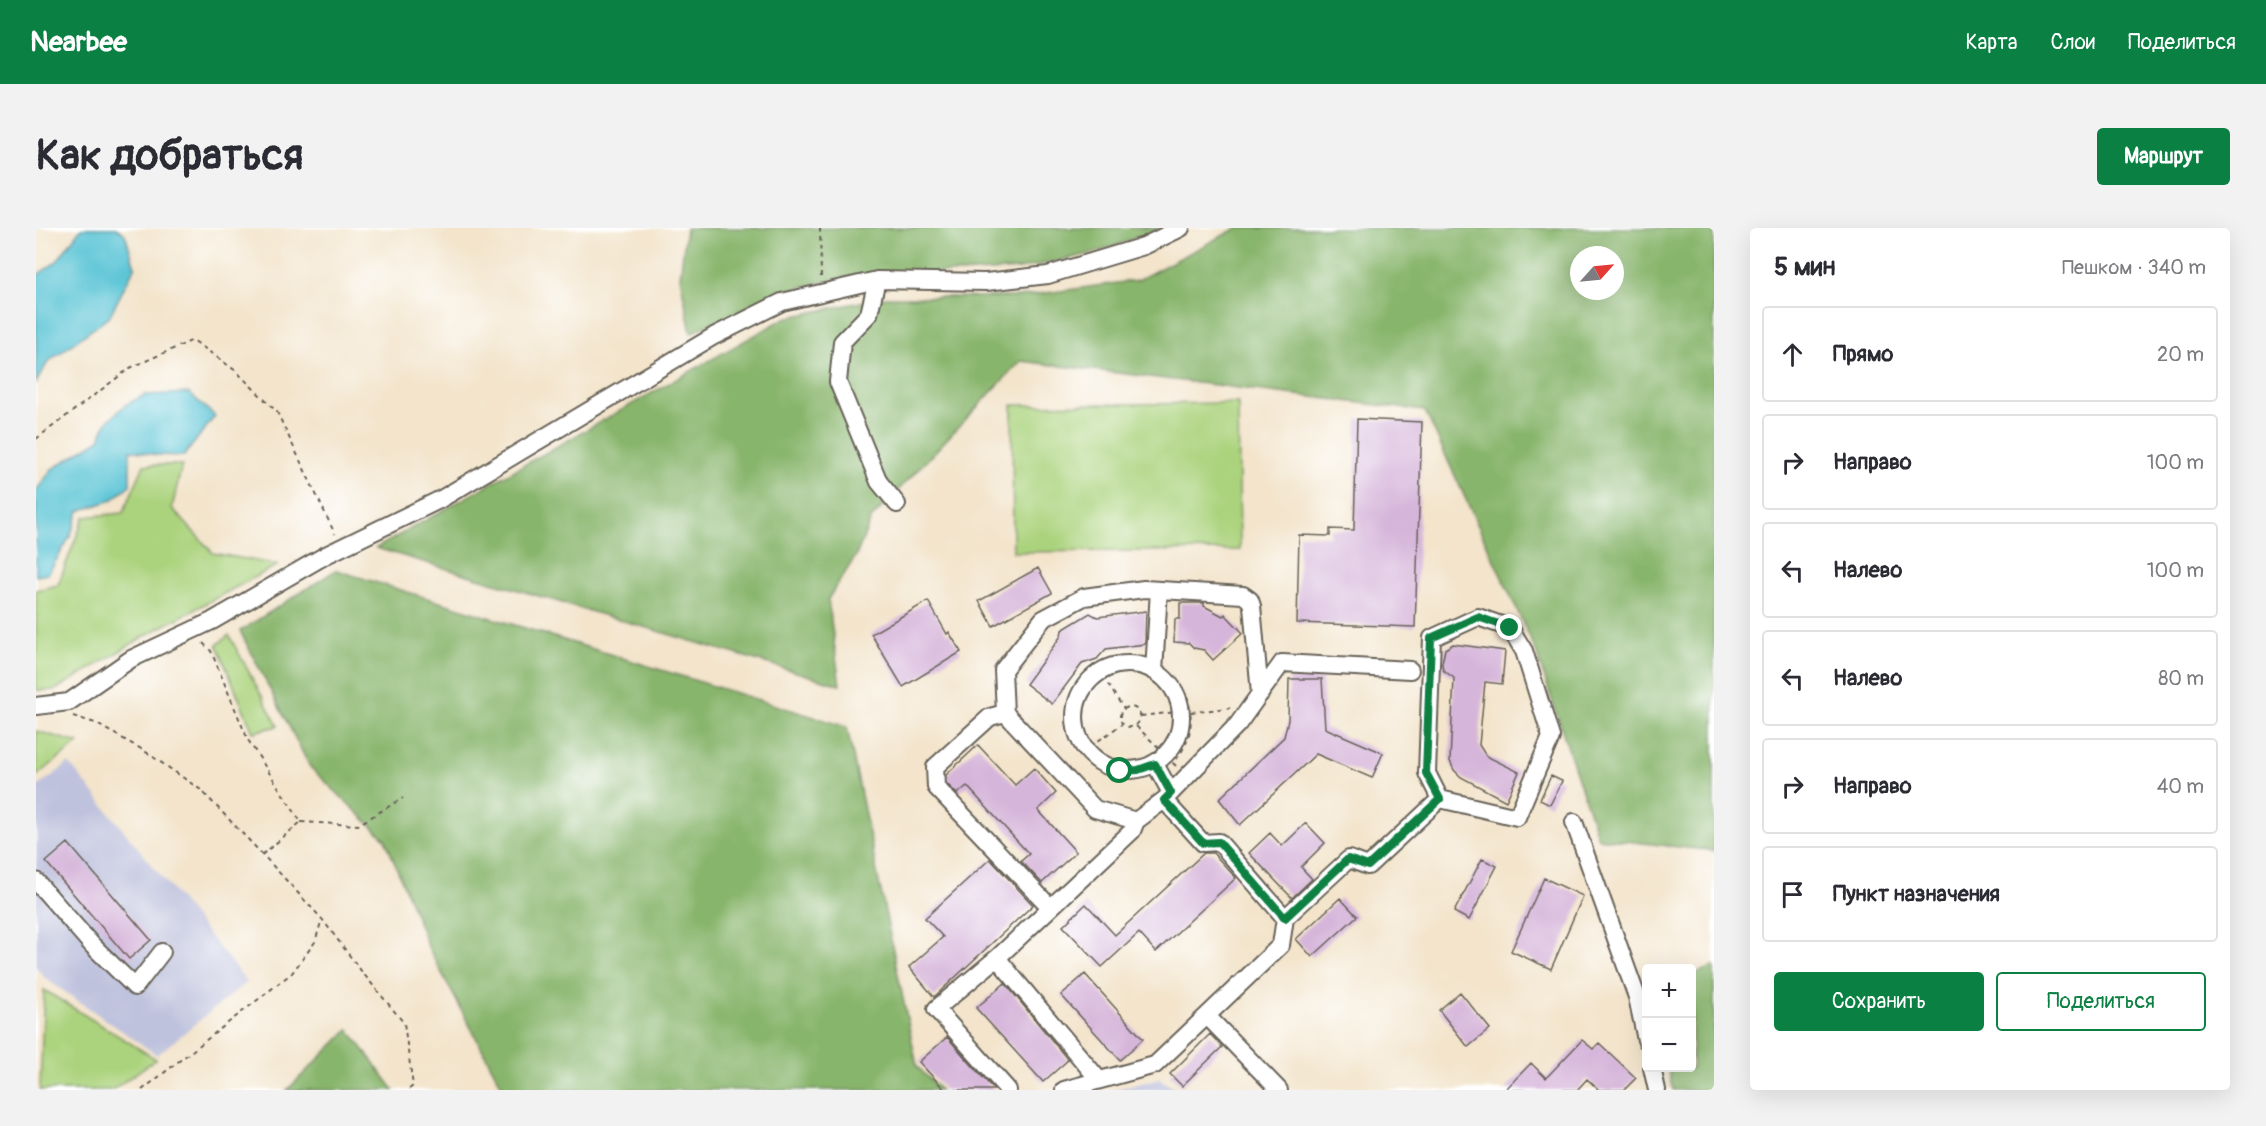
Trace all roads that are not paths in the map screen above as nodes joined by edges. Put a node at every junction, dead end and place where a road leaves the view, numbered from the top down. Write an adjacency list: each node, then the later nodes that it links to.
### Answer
1 (1181, 228): 2 (street)
2 (877, 280): 3 (street); 8 (street)
3 (897, 504)
4 (1159, 590): 6 (street); 7 (street); 9 (street)
5 (1410, 670): 7 (street)
6 (1154, 671): 10 (street); 10 (street)
7 (1256, 699): 11 (street)
8 (36, 706)
9 (1005, 712): 13 (street); 16 (street)
10 (1158, 758): 11 (street)
11 (1168, 797): 13 (street); 17 (street)
12 (1440, 799): 12 (street); 17 (street)
13 (1136, 821): 16 (street)
14 (1574, 822): 21 (street)
15 (36, 881): 18 (street)
16 (1050, 908): 19 (street)
17 (1285, 918): 20 (street)
18 (162, 952)
19 (997, 958): 23 (street); 24 (street)
20 (1207, 1016): 23 (street); 26 (street)
21 (1642, 1018)
22 (1653, 1072): 27 (street)
23 (1099, 1080): 25 (street)
24 (1008, 1090)
25 (1064, 1090)
26 (1279, 1090)
27 (1657, 1090)

